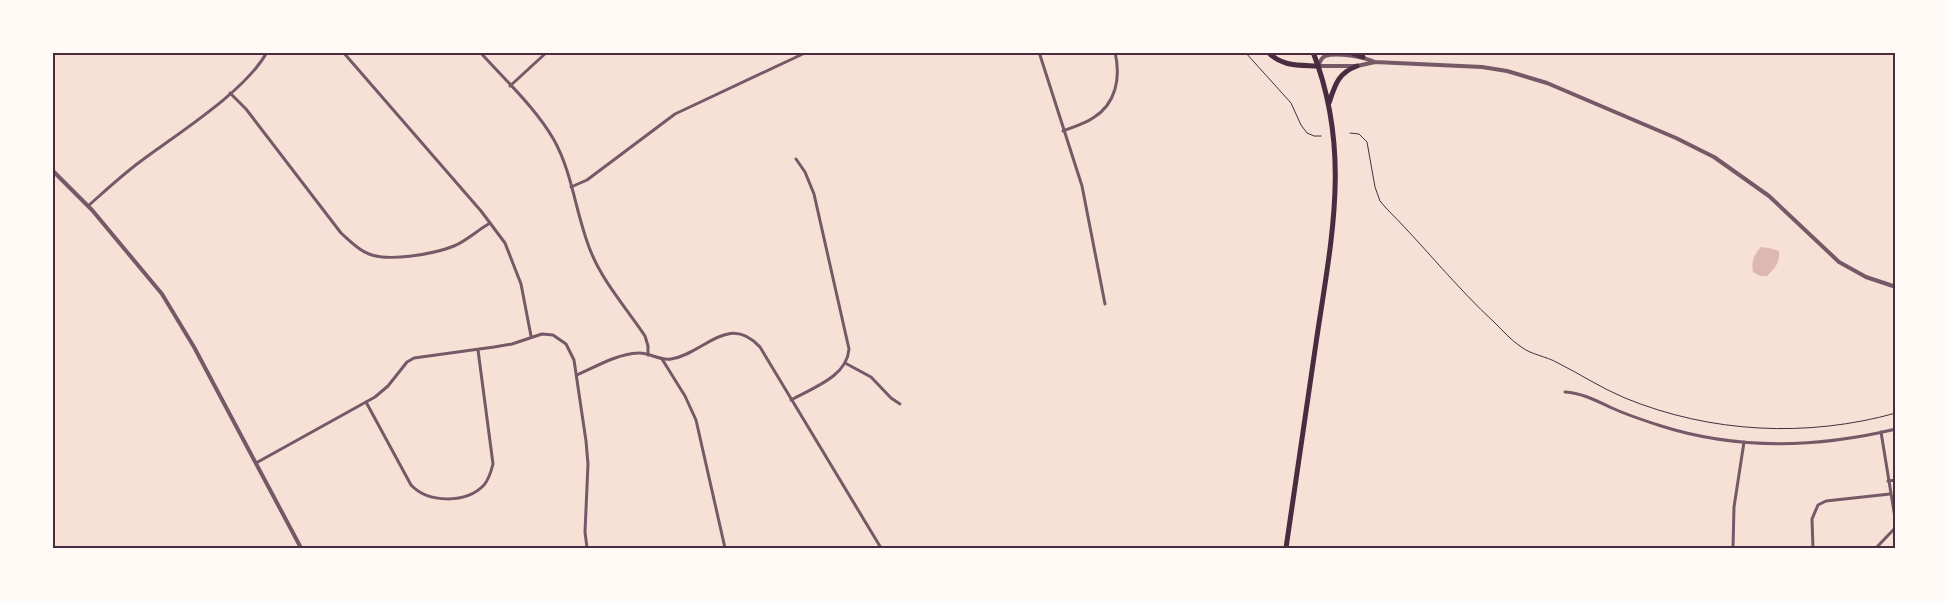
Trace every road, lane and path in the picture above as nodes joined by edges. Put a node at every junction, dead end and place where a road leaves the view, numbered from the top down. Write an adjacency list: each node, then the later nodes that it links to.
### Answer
1 (267, 52): 17 (street)
2 (343, 52): 26 (street)
3 (480, 52): 16 (street)
4 (547, 52): 16 (street)
5 (807, 52): 24 (street)
6 (1039, 52): 19 (street)
7 (1115, 52): 19 (street)
8 (1245, 52): 21 (path)
9 (1268, 52): 14 (main road)
10 (1313, 52): 14 (main road)
11 (1349, 52): 12 (main road)
12 (1363, 57): 13 (street); 14 (street)
13 (1375, 62): 15 (street); 27 (street)
14 (1318, 66): 15 (street); 18 (main road)
15 (1357, 66): 18 (main road)
16 (510, 86): 24 (street)
17 (230, 93): 25 (street); 26 (street)
18 (1328, 104): 52 (main road)
19 (1064, 131): 28 (street)
20 (1350, 133): 39 (path)
21 (1321, 136)
22 (796, 160): 33 (street)
23 (52, 170): 25 (street)
24 (571, 187): 31 (street)
25 (88, 206): 43 (street)
26 (490, 223): 29 (street)
27 (1896, 287)
28 (1105, 304)
29 (530, 336): 30 (street); 34 (street)
30 (478, 350): 37 (street); 37 (street)
31 (648, 355): 32 (street); 34 (street)
32 (662, 359): 36 (street); 50 (street)
33 (845, 363): 36 (street); 38 (street)
34 (576, 375): 49 (street)
35 (1565, 392): 42 (street)
36 (791, 400): 51 (street)
37 (366, 402): 43 (street)
38 (900, 404)
39 (1896, 413)
40 (1896, 429): 41 (street)
41 (1881, 432): 42 (street); 45 (street)
42 (1744, 442): 53 (street)
43 (256, 463): 48 (street)
44 (1896, 480): 45 (street)
45 (1888, 481): 46 (street)
46 (1890, 494): 47 (street); 54 (street)
47 (1896, 525): 55 (street)
48 (301, 548)
49 (586, 548)
50 (725, 548)
51 (881, 548)
52 (1286, 548)
53 (1733, 548)
54 (1813, 548)
55 (1876, 548)

